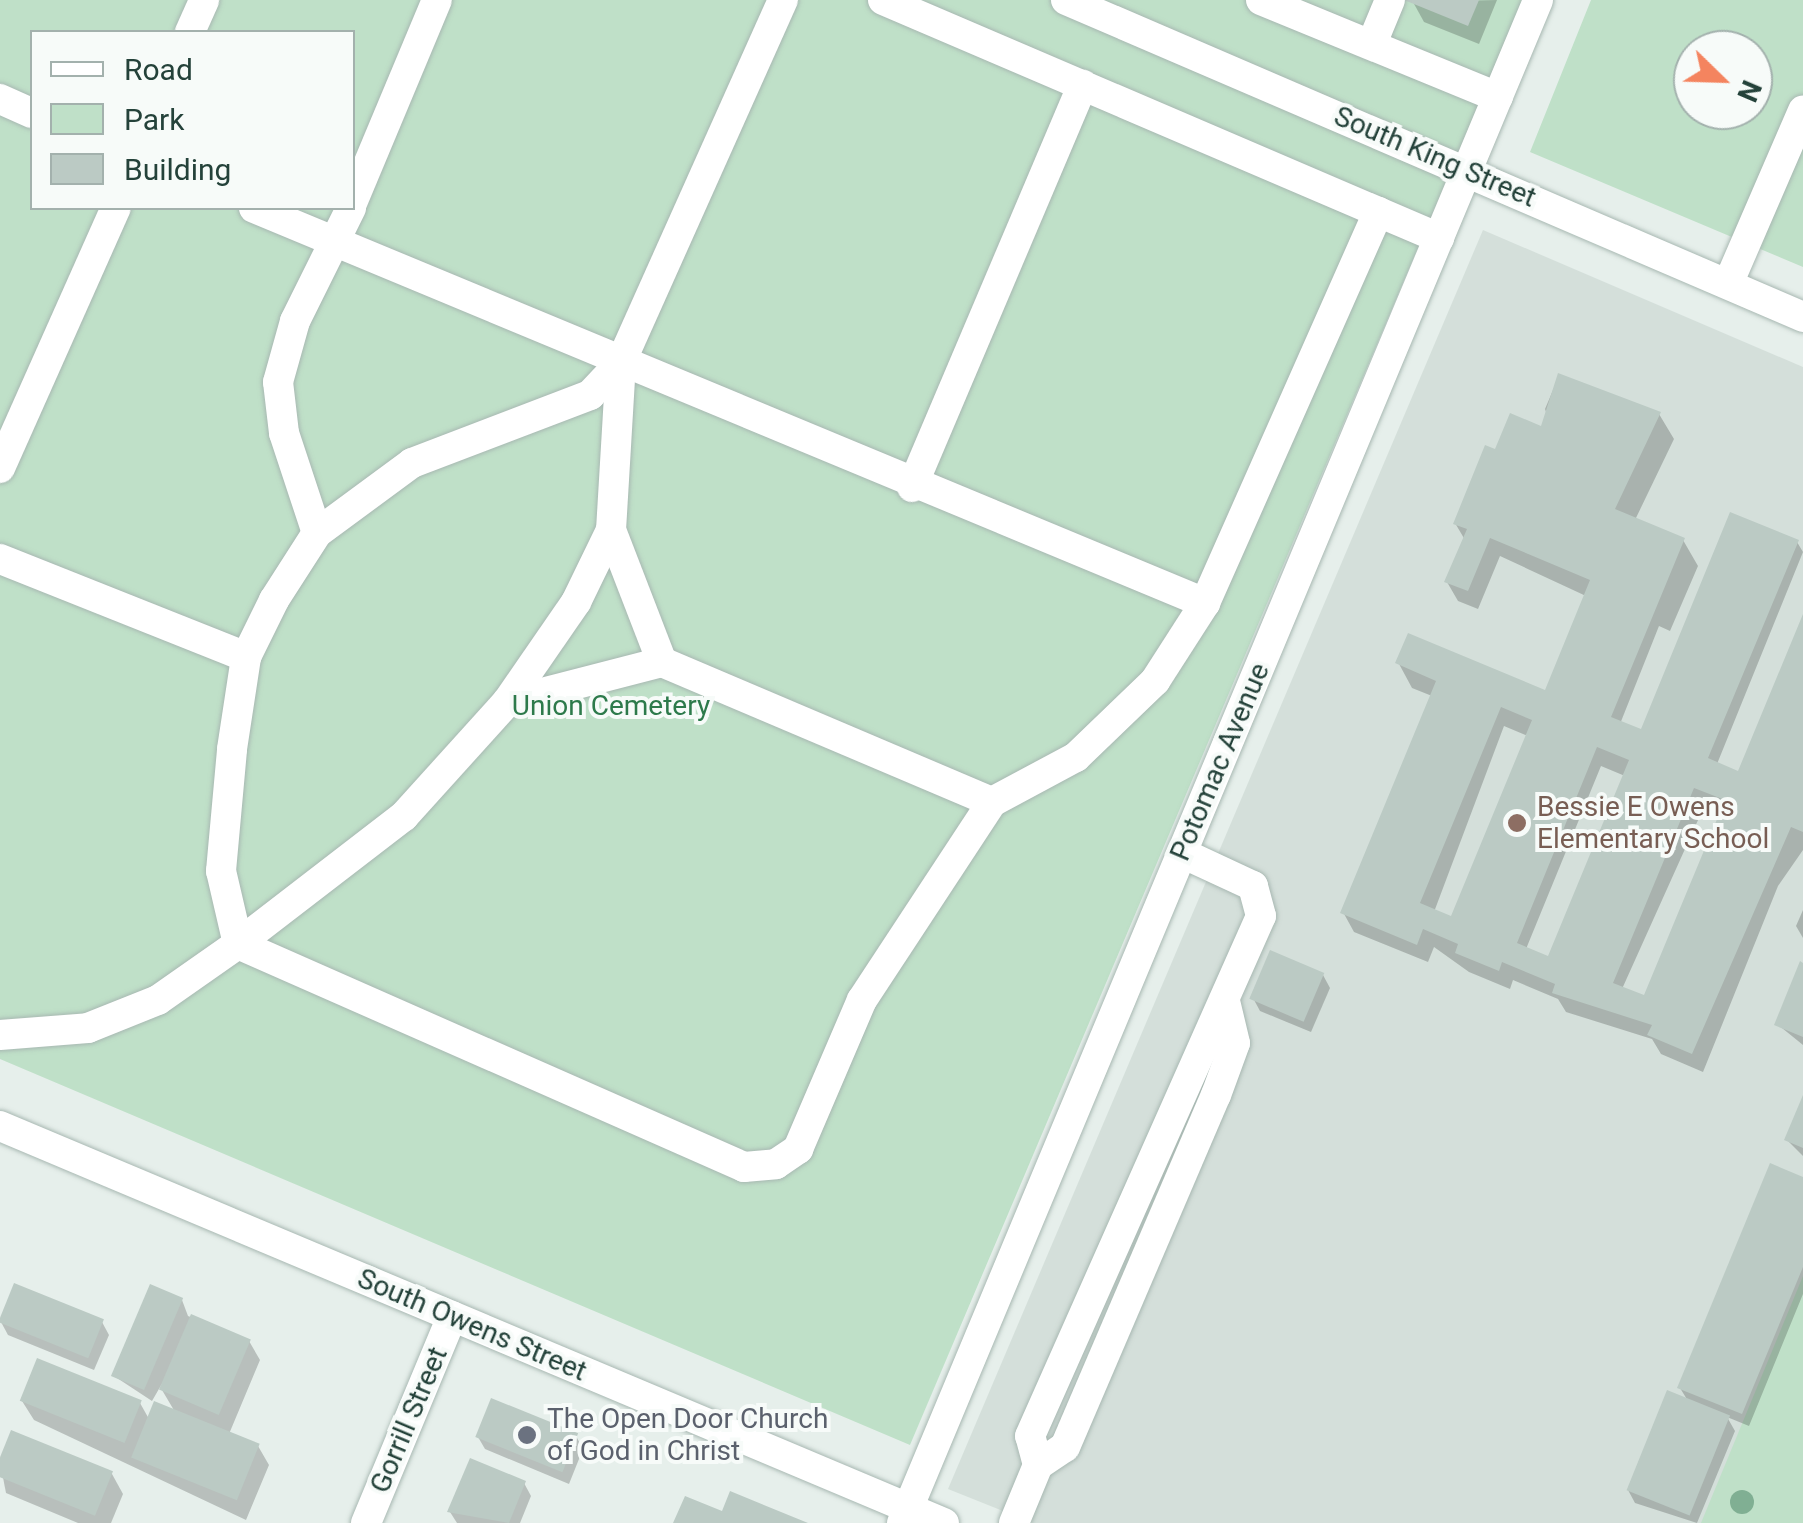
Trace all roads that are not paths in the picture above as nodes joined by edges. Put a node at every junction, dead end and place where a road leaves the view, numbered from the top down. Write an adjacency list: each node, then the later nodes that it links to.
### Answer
1 (204, 0): 9 (street)
2 (437, 0): 17 (street)
3 (782, 0): 26 (street)
4 (883, 0): 11 (street)
5 (1066, 0): 16 (street, South King Street)
6 (1261, 0): 10 (street)
7 (1390, 0): 10 (street)
8 (1538, 0): 12 (street, Potomac Avenue)
9 (191, 30)
10 (1374, 41): 12 (street)
11 (1083, 85): 21 (street); 28 (street)
12 (1498, 97): 16 (street, Potomac Avenue)
13 (0, 99): 15 (street)
14 (1803, 111): 24 (street)
15 (30, 112)
16 (1467, 171): 22 (street, Potomac Avenue); 24 (street, South King Street)
17 (355, 198)
18 (115, 210): 27 (street)
19 (259, 210): 23 (street)
20 (350, 210): 23 (street)
21 (1378, 212): 22 (street); 32 (street)
22 (1439, 238): 37 (street, Potomac Avenue)
23 (336, 242): 26 (street); 30 (street)
24 (1728, 284): 25 (street, South King Street)
25 (1803, 316)
26 (621, 362): 28 (street); 29 (street); 30 (street)
27 (0, 468)
28 (912, 487): 32 (street)
29 (611, 530): 34 (street); 35 (street)
30 (318, 533): 33 (street)
31 (0, 559): 33 (street)
32 (1204, 603): 36 (street)
33 (246, 657): 38 (street)
34 (662, 662): 35 (street); 36 (street)
35 (507, 702): 38 (street)
36 (992, 802): 38 (street)
37 (1182, 853): 42 (street, Potomac Avenue); 45 (street)
38 (238, 944): 39 (street)
39 (0, 1035)
40 (0, 1126): 41 (street, South Owens Street)
41 (452, 1316): 42 (street, South Owens Street); 43 (street, Gorrill Street)
42 (905, 1516): 44 (street, South Owens Street)
43 (366, 1523)
44 (944, 1523)
45 (1014, 1523)

